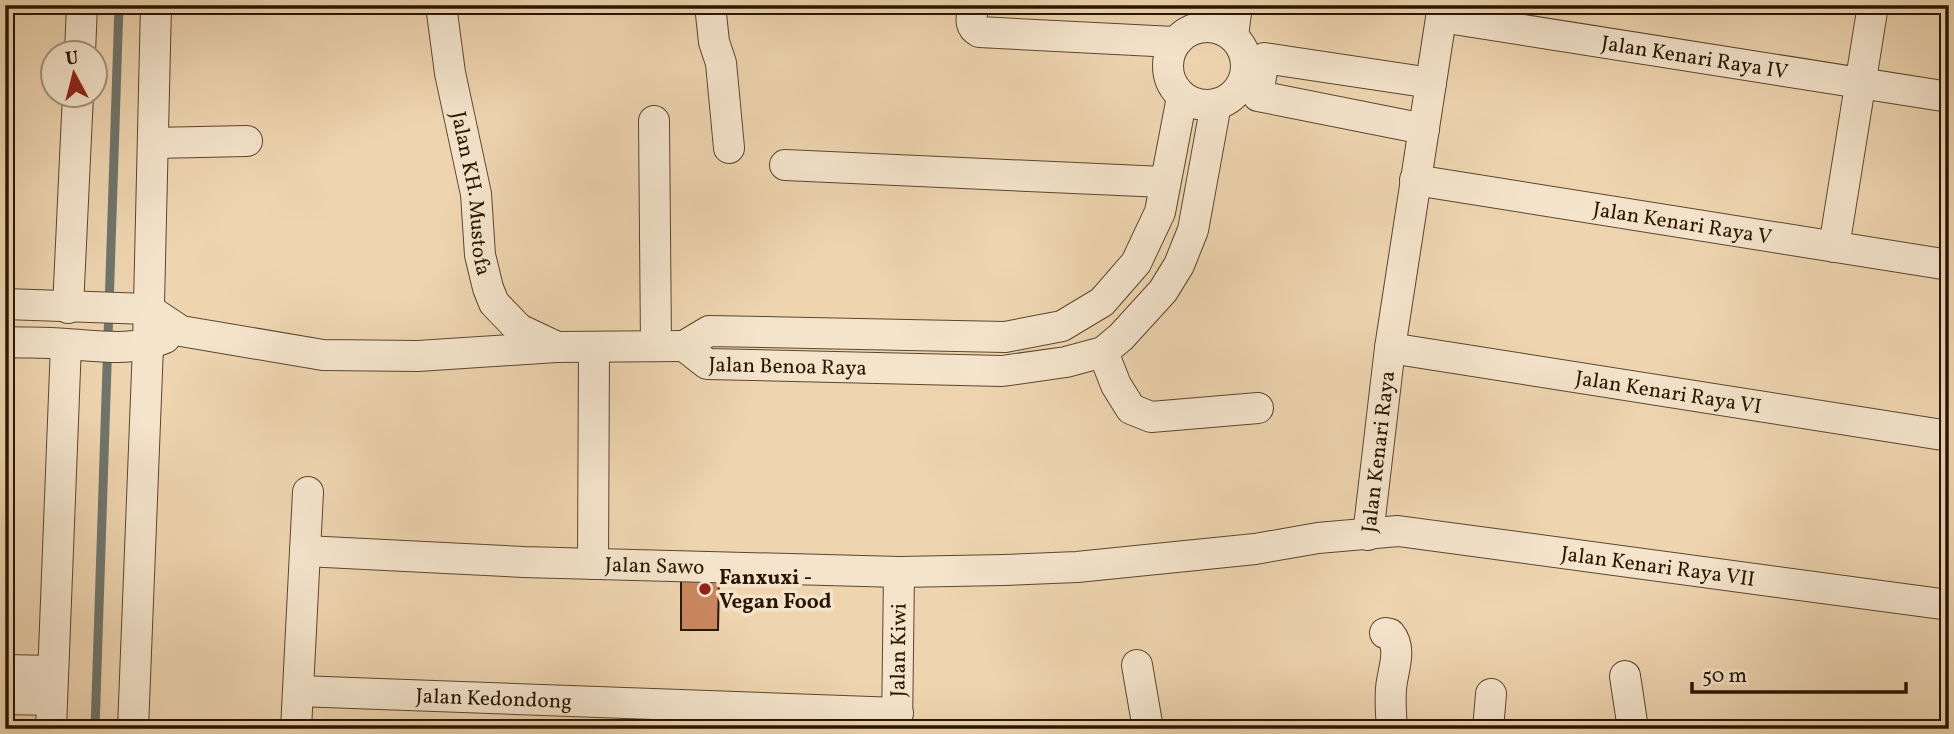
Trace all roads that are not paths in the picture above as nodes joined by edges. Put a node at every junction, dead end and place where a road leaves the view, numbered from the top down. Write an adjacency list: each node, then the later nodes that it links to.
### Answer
1 (82, 5): 11 (street)
2 (156, 5): 21 (street)
3 (441, 5): 35 (street, Jalan KH. Mustofa)
4 (710, 5): 22 (street)
5 (973, 5): 9 (street)
6 (1237, 5): 10 (street)
7 (1873, 5): 13 (street)
8 (1442, 11): 12 (street, Jalan Kenari Raya); 13 (street, Jalan Kenari Raya IV)
9 (1186, 26): 10 (street); 14 (street)
10 (1233, 36): 16 (street)
11 (81, 38)
12 (1431, 83): 19 (street, Jalan Kenari Raya); 19 (street)
13 (1861, 84): 15 (street, Jalan Kenari Raya IV); 26 (street)
14 (1182, 97): 16 (street); 25 (street, Jalan Benoa Raya)
15 (1949, 97)
16 (1216, 104): 39 (street, Jalan Benoa Raya)
17 (78, 108): 29 (street)
18 (654, 121): 36 (street)
19 (1423, 129): 24 (street, Jalan Kenari Raya)
20 (247, 141): 21 (street)
21 (153, 143): 30 (street)
22 (729, 148)
23 (785, 165): 25 (street)
24 (1415, 180): 26 (street, Jalan Kenari Raya V); 38 (street, Jalan Kenari Raya)
25 (1164, 182): 36 (street, Jalan Benoa Raya)
26 (1834, 247): 27 (street, Jalan Kenari Raya V)
27 (1949, 265)
28 (5, 304): 29 (street)
29 (81, 308): 30 (street)
30 (141, 308): 31 (street); 34 (street)
31 (181, 331): 34 (street); 35 (street)
32 (5, 342): 33 (street)
33 (78, 345): 34 (street); 56 (street)
34 (141, 346): 58 (street)
35 (556, 346): 37 (street)
36 (670, 346): 37 (street); 39 (street, Jalan Benoa Raya)
37 (594, 347): 45 (street)
38 (1390, 348): 41 (street, Jalan Kenari Raya VI); 43 (street, Jalan Kenari Raya)
39 (1103, 352): 40 (street)
40 (1258, 408)
41 (1949, 436)
42 (308, 492): 44 (street)
43 (1368, 535): 46 (street, Jalan Kenari Raya); 48 (street, Jalan Kenari Raya VII)
44 (305, 551): 45 (street, Jalan Sawo); 53 (street)
45 (593, 564): 47 (street, Jalan Sawo)
46 (1004, 570): 47 (street, Jalan Sawo)
47 (899, 572): 57 (street, Jalan Kiwi)
48 (1949, 605)
49 (1385, 633): 61 (street)
50 (1137, 665): 60 (street)
51 (5, 670): 56 (street)
52 (1625, 676): 63 (street)
53 (298, 691): 57 (street, Jalan Kedondong); 59 (street)
54 (1491, 694): 62 (street)
55 (5, 699): 56 (street)
56 (52, 700)
57 (897, 721)
58 (133, 729)
59 (296, 729)
60 (1148, 729)
61 (1392, 729)
62 (1488, 729)
63 (1633, 729)

